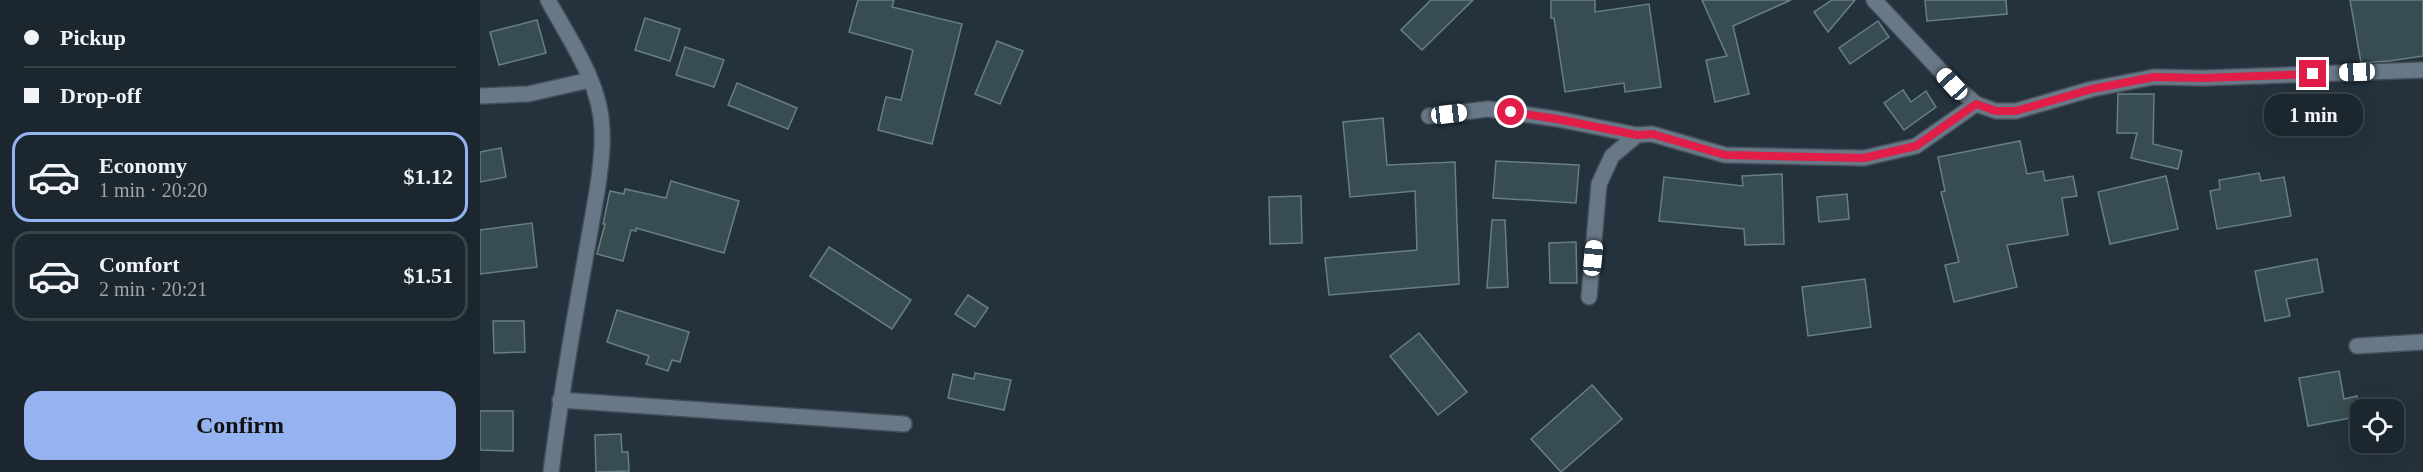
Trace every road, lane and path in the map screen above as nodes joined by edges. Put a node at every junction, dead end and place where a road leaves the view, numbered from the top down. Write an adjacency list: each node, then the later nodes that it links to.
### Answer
1 (548, 0): 4 (street)
2 (1874, 0): 6 (street)
3 (2423, 70): 6 (street)
4 (590, 80): 5 (street); 12 (street)
5 (480, 96)
6 (1976, 104): 8 (street)
7 (1429, 117): 8 (street)
8 (1637, 135): 9 (street)
9 (1588, 297)
10 (2423, 342): 11 (street)
11 (2357, 346)
12 (560, 400): 13 (street); 14 (street)
13 (904, 424)
14 (551, 472)

